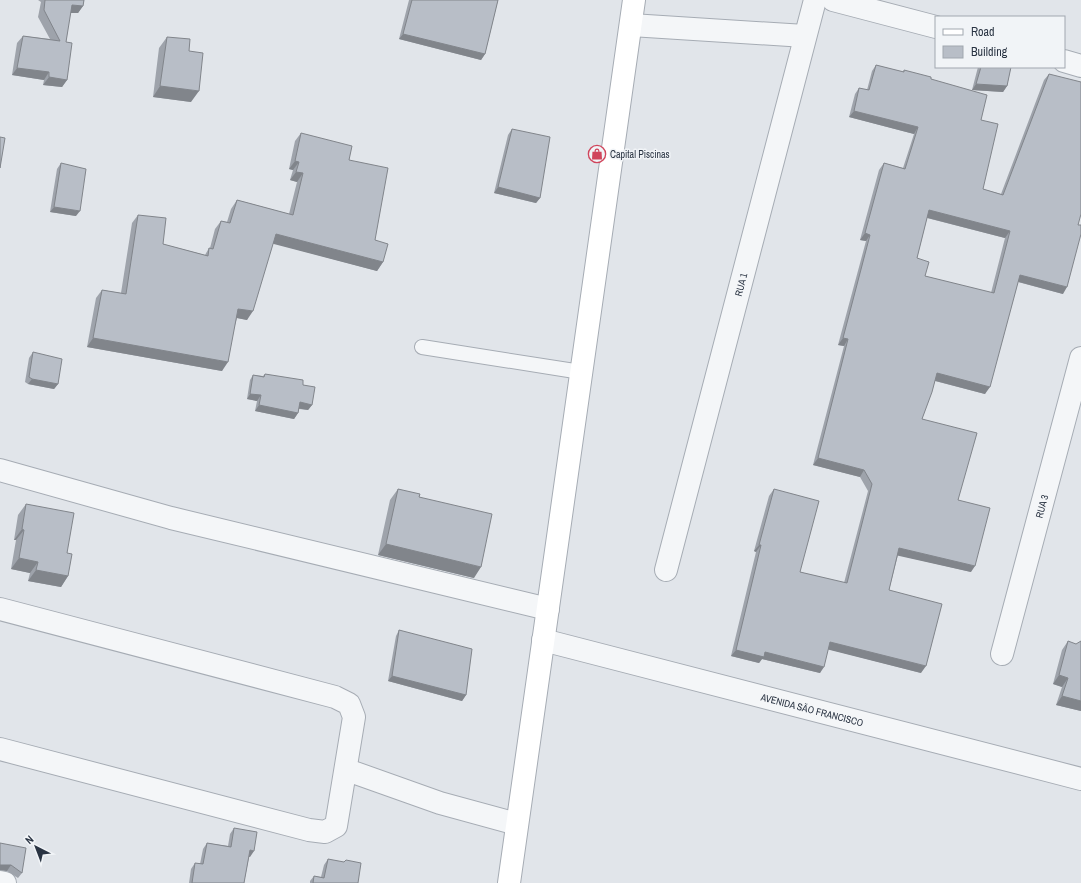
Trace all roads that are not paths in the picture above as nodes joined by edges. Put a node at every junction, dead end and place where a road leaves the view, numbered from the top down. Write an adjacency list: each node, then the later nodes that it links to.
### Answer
1 (634, 0): 4 (main road)
2 (815, 0): 6 (street, RUA 1)
3 (833, 0): 5 (street)
4 (631, 25): 6 (street); 11 (main road)
5 (935, 27)
6 (805, 36): 13 (street, RUA 1)
7 (1065, 61): 8 (street)
8 (1081, 66)
9 (422, 347): 11 (lane)
10 (1081, 358): 17 (street, RUA 3)
11 (581, 372): 14 (main road)
12 (0, 470): 14 (street)
13 (666, 570)
14 (548, 609): 16 (main road)
15 (0, 610): 19 (street)
16 (543, 640): 20 (street, AVENIDA SÃO FRANCISCO); 21 (main road)
17 (1002, 654)
18 (0, 749): 19 (street)
19 (346, 770): 21 (street)
20 (1081, 779)
21 (517, 824): 24 (main road)
22 (0, 882): 23 (street)
23 (5, 883)
24 (508, 883)

